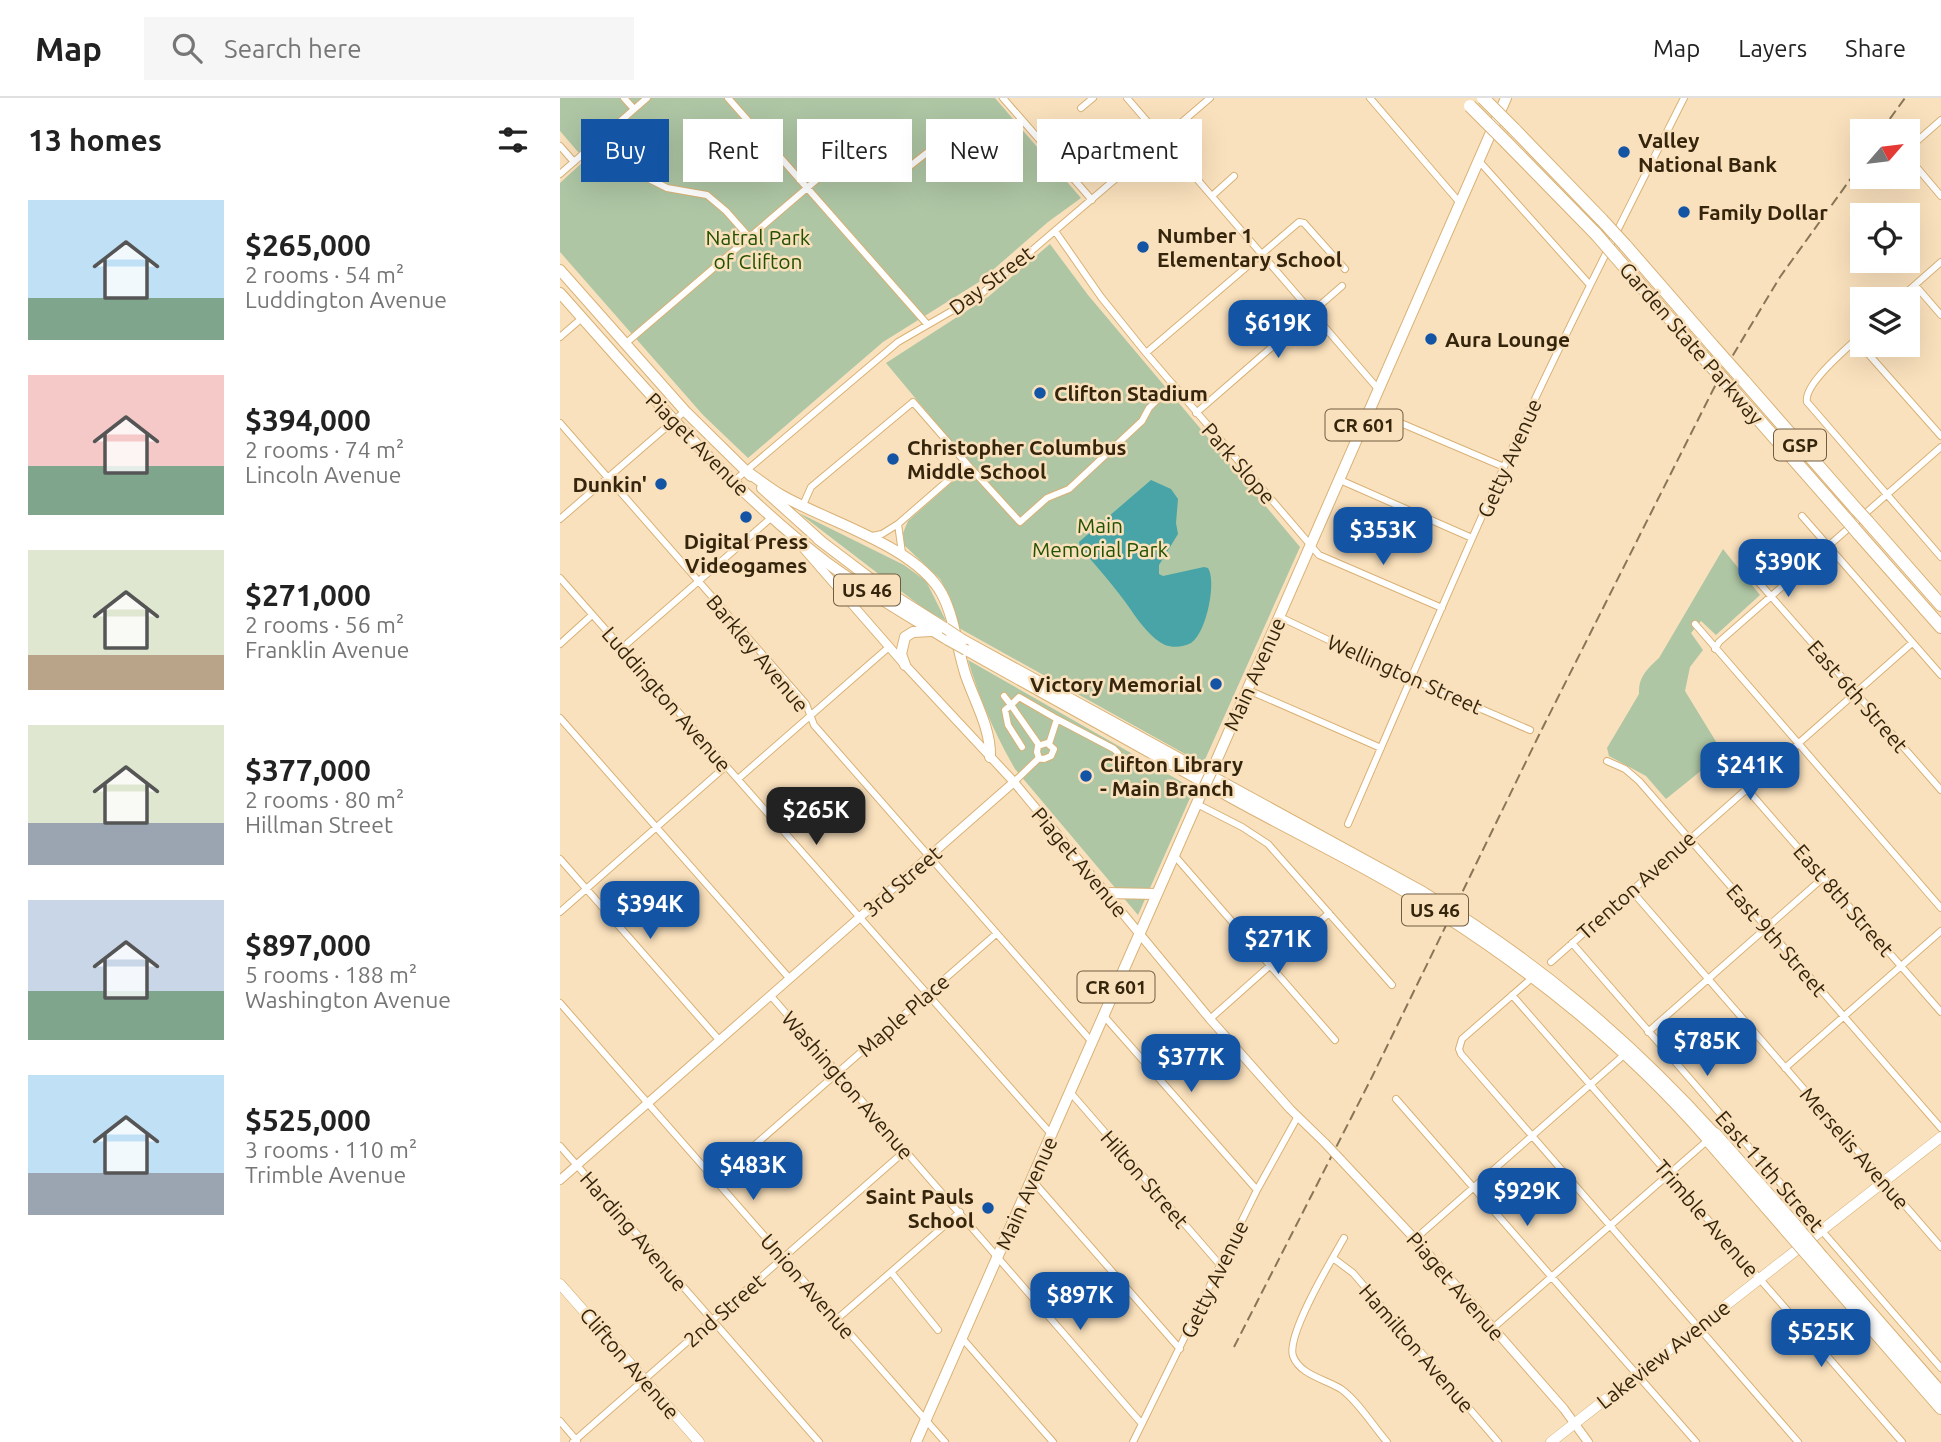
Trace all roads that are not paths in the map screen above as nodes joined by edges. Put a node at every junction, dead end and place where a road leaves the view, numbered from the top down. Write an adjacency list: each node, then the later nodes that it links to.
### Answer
1 (624, 98): 14 (street)
2 (647, 98): 14 (street)
3 (728, 98): 31 (street)
4 (1003, 98): 34 (street)
5 (1093, 98): 13 (street)
6 (1127, 98): 16 (street)
7 (1210, 98): 17 (street, Day Street)
8 (1370, 98): 35 (street)
9 (1483, 98): 89 (highway, Garden State Parkway / GSP, bridge)
10 (1506, 98): 23 (main road, Main Avenue / CR 601)
11 (1684, 98): 42 (street, Getty Avenue)
12 (1466, 102): 94 (highway, Garden State Parkway / GSP, bridge)
13 (1081, 108)
14 (634, 109): 15 (street)
15 (623, 119)
16 (1145, 119)
17 (1186, 119)
18 (1941, 120): 19 (street)
19 (1920, 138)
20 (560, 146): 24 (street)
21 (926, 153): 31 (street)
22 (581, 156): 24 (street)
23 (1479, 161): 35 (main road, Main Avenue / CR 601); 42 (street)
24 (574, 162): 26 (street)
25 (1920, 171): 33 (street)
26 (560, 174)
27 (1234, 176): 32 (street)
28 (655, 182): 37 (street)
29 (1113, 182): 34 (street, Day Street)
30 (1200, 182): 32 (street)
31 (806, 188): 37 (street); 50 (street)
32 (1212, 196): 38 (street)
33 (1941, 196)
34 (1092, 200): 36 (street, Day Street)
35 (1460, 203): 57 (main road, Main Avenue / CR 601)
36 (1055, 231): 50 (street, Day Street); 54 (street, Park Slope)
37 (749, 237): 52 (street)
38 (1262, 254): 40 (street); 47 (street); 54 (street)
39 (1941, 262): 43 (street)
40 (1345, 269)
41 (560, 270): 52 (main road, Piaget Avenue / US 46)
42 (1590, 285): 66 (street, Getty Avenue)
43 (1915, 285): 45 (street); 48 (street)
44 (1342, 286): 47 (street)
45 (1913, 287)
46 (560, 293): 49 (main road, Piaget Avenue / US 46)
47 (1311, 312): 57 (street); 60 (street)
48 (1941, 315)
49 (582, 318): 51 (street); 61 (main road, Piaget Avenue / US 46)
50 (927, 324): 67 (street, Day Street)
51 (560, 337)
52 (625, 344): 59 (main road, Piaget Avenue / US 46)
53 (1850, 346): 71 (street)
54 (1146, 353): 56 (street, Park Slope)
55 (1871, 357): 63 (street)
56 (1172, 384): 60 (street, Park Slope); 65 (street)
57 (1379, 390): 58 (main road, Main Avenue / CR 601)
58 (1370, 410): 66 (street); 69 (main road, Main Avenue / CR 601)
59 (685, 411): 61 (street); 67 (main road, Piaget Avenue / US 46)
60 (1196, 413): 81 (street, Park Slope)
61 (672, 421): 68 (street); 70 (main road, Piaget Avenue / US 46)
62 (560, 423): 68 (street, Barkley Avenue)
63 (1941, 436)
64 (1941, 447): 71 (street)
65 (967, 464): 72 (street); 76 (street)
66 (1504, 467): 79 (street, Getty Avenue)
67 (746, 471): 70 (street, Day Street); 72 (main road); 80 (main road, Piaget Avenue / US 46)
68 (608, 477): 75 (street); 87 (street, Barkley Avenue)
69 (1340, 480): 79 (street); 81 (main road, Main Avenue / CR 601)
70 (734, 481): 74 (main road, Piaget Avenue / US 46)
71 (1887, 494): 82 (street); 84 (street)
72 (803, 505): 78 (main road)
73 (1802, 516): 82 (street)
74 (772, 517): 77 (main road, Piaget Avenue / US 46); 80 (main road); 87 (street)
75 (560, 519)
76 (898, 524): 78 (street); 83 (street)
77 (792, 533): 95 (main road, US 46); 99 (street, Piaget Avenue)
78 (868, 537): 83 (main road)
79 (1472, 538): 90 (street, Getty Avenue)
80 (822, 542): 98 (main road, US 46, bridge)
81 (1311, 546): 90 (street, Park Slope); 92 (main road, Main Avenue / CR 601)
82 (1828, 546): 88 (street); 96 (street)
83 (902, 554): 118 (main road)
84 (1941, 557)
85 (1748, 570): 88 (street, East 6th Street)
86 (560, 578): 91 (street, Luddington Avenue)
87 (699, 582): 100 (street); 109 (street, Barkley Avenue)
88 (1770, 596): 101 (street); 106 (street, East 6th Street)
89 (1941, 606)
90 (1442, 608): 104 (street, Getty Avenue)
91 (592, 615): 97 (street); 100 (street, Luddington Avenue)
92 (1280, 617): 104 (street, Wellington Street); 105 (main road, Main Avenue / CR 601)
93 (1695, 624): 101 (street)
94 (1941, 627)
95 (933, 631): 98 (main road, US 46, bridge); 102 (main road)
96 (1912, 643): 103 (street); 106 (street, Trenton Avenue)
97 (560, 644)
98 (965, 645): 151 (main road, US 46)
99 (889, 647): 102 (street, Piaget Avenue); 109 (street)
100 (622, 648): 121 (street, Luddington Avenue)
101 (1715, 649): 113 (street)
102 (905, 665): 118 (street, Piaget Avenue)
103 (1941, 675)
104 (1410, 677): 112 (street, Wellington Street); 117 (street, Getty Avenue)
105 (1248, 690): 117 (street); 127 (main road, Main Avenue / CR 601, bridge)
106 (1855, 693): 113 (street, Trenton Avenue); 126 (street, East 6th Street)
107 (1004, 696): 108 (street)
108 (1011, 705): 111 (street); 115 (street); 116 (street)
109 (811, 716): 123 (street); 132 (street, Barkley Avenue)
110 (560, 718): 129 (street, Washington Avenue)
111 (1057, 719): 114 (street); 122 (street)
112 (1530, 730)
113 (1797, 743): 125 (street, Trenton Avenue); 139 (street)
114 (1049, 744): 115 (street); 119 (street)
115 (1040, 746): 119 (street)
116 (1023, 747)
117 (1381, 748): 128 (street, Getty Avenue)
118 (991, 751): 124 (street, Piaget Avenue)
119 (1039, 758): 124 (street)
120 (1607, 761): 130 (street, East 9th Street)
121 (726, 766): 123 (street, Luddington Avenue); 129 (street)
122 (1122, 767)
123 (738, 779): 142 (street, Luddington Avenue)
124 (1014, 782): 132 (street, 3rd Street); 137 (street, Piaget Avenue)
125 (1746, 788): 130 (street, Trenton Avenue); 134 (street, East 8th Street)
126 (1941, 790)
127 (1199, 799): 131 (main road, Main Avenue / CR 601); 141 (street)
128 (1348, 824)
129 (657, 828): 135 (street); 152 (street, Washington Avenue)
130 (1688, 838): 136 (street, Trenton Avenue); 143 (street, East 9th Street)
131 (1174, 855): 138 (main road, Main Avenue / CR 601); 149 (street)
132 (930, 857): 142 (street, 3rd Street); 145 (street, Barkley Avenue)
133 (560, 859): 135 (street)
134 (1824, 877): 143 (street); 150 (street, East 8th Street)
135 (586, 889): 140 (street); 165 (street)
136 (1631, 890): 147 (street, Trenton Avenue); 153 (street, Merselis Avenue)
137 (1106, 893): 138 (main road); 146 (street, Piaget Avenue)
138 (1157, 894): 146 (main road, Main Avenue / CR 601)
139 (1941, 908)
140 (560, 912)
141 (1329, 913): 149 (street); 154 (street)
142 (861, 918): 152 (street, 3rd Street); 155 (street, Luddington Avenue)
143 (1767, 928): 153 (street); 161 (street, East 9th Street)
144 (1941, 931): 150 (street)
145 (996, 934): 155 (street, Maple Place); 166 (street, Barkley Avenue)
146 (1139, 934): 160 (main road, Main Avenue / CR 601); 162 (street, Piaget Avenue)
147 (1572, 943): 148 (street, Trenton Avenue); 163 (street, East 11th Street)
148 (1550, 962): 151 (main road)
149 (1270, 965): 162 (street); 164 (street)
150 (1901, 966): 159 (street, East 8th Street); 161 (street)
151 (1534, 972): 156 (street); 167 (main road, US 46); 178 (main road, US 46)
152 (790, 979): 157 (street, Washington Avenue)
153 (1708, 979): 163 (street); 168 (street, Merselis Avenue)
154 (1392, 985)
155 (928, 994): 169 (street, Maple Place); 176 (street, Luddington Avenue)
156 (1512, 995): 170 (street, Trimble Avenue); 177 (street)
157 (771, 996): 165 (street); 169 (street, Washington Avenue)
158 (560, 1003): 173 (street, Union Avenue)
159 (1941, 1012)
160 (1104, 1016): 166 (main road, Main Avenue / CR 601); 189 (street)
161 (1844, 1016): 168 (street); 175 (street, East 9th Street)
162 (1210, 1019): 174 (street, Piaget Avenue)
163 (1648, 1032): 192 (street, East 11th Street)
164 (1335, 1040)
165 (719, 1041): 173 (street)
166 (1092, 1042): 171 (main road, Main Avenue / CR 601)
167 (1625, 1054): 170 (street); 178 (main road, US 46)
168 (1785, 1068): 187 (street, Merselis Avenue)
169 (838, 1072): 181 (street, Washington Avenue); 185 (street, Maple Place)
170 (1590, 1085): 177 (street); 183 (street, Trimble Avenue)
171 (1070, 1093): 176 (main road, Main Avenue / CR 601); 200 (street, Hilton Street)
172 (1396, 1099): 188 (street)
173 (649, 1102): 182 (street); 185 (street, Union Avenue)
174 (1298, 1116): 189 (street, Getty Avenue); 194 (street, Piaget Avenue, bridge)
175 (1941, 1128)
176 (1052, 1135): 186 (main road, Main Avenue / CR 601)
177 (1532, 1136): 188 (street); 191 (street)
178 (1712, 1137): 183 (street); 199 (highway, US 46, bridge)
179 (1941, 1137): 187 (main road, Lakeview Avenue)
180 (560, 1146): 182 (street, Harding Avenue)
181 (906, 1150): 190 (street, Washington Avenue); 196 (street, 2nd Street)
182 (577, 1165): 184 (street); 206 (street, Harding Avenue)
183 (1669, 1174): 191 (street); 203 (street, Trimble Avenue)
184 (560, 1180)
185 (715, 1180): 196 (street, Union Avenue)
186 (1032, 1180): 197 (main road, Main Avenue / CR 601); 211 (street)
187 (1884, 1182): 192 (main road, Lakeview Avenue); 195 (street, Merselis Avenue)
188 (1474, 1187): 194 (street); 202 (street)
189 (1257, 1190): 200 (street, Getty Avenue)
190 (960, 1212): 197 (street, Washington Avenue); 201 (street)
191 (1610, 1225): 202 (street); 207 (street)
192 (1821, 1231): 203 (main road, Lakeview Avenue); 212 (street, East 11th Street)
193 (1344, 1238): 198 (street)
194 (1415, 1238): 208 (street, Piaget Avenue)
195 (1941, 1247)
196 (783, 1258): 205 (street, Union Avenue); 206 (street, 2nd Street)
197 (998, 1258): 210 (main road, Main Avenue / CR 601); 219 (street, Washington Avenue)
198 (1333, 1258): 228 (street); 229 (street, Hamilton Avenue)
199 (1818, 1259): 215 (highway, US 46); 216 (highway, US 46)
200 (1221, 1266): 211 (street, Getty Avenue)
201 (891, 1272): 205 (street); 209 (street)
202 (1551, 1276): 208 (street); 213 (street)
203 (1760, 1279): 207 (main road, Lakeview Avenue); 234 (street, Trimble Avenue)
204 (560, 1284): 214 (main road, Clifton Avenue)
205 (837, 1318): 217 (street, Union Avenue)
206 (712, 1321): 214 (street, 2nd Street); 223 (street, Harding Avenue)
207 (1698, 1327): 213 (main road, Lakeview Avenue); 233 (street)
208 (1493, 1328): 220 (street, Piaget Avenue)
209 (938, 1330)
210 (962, 1338): 217 (main road, Main Avenue / CR 601); 226 (street)
211 (1180, 1349): 219 (street, Getty Avenue)
212 (1941, 1368)
213 (1637, 1375): 220 (main road, Lakeview Avenue); 232 (street)
214 (644, 1380): 221 (street, 2nd Street); 222 (main road, Clifton Avenue)
215 (1941, 1393)
216 (1941, 1408)
217 (926, 1420): 224 (main road, Main Avenue / CR 601); 225 (street, Union Avenue)
218 (560, 1421): 221 (street)
219 (1142, 1424): 227 (street, Getty Avenue)
220 (1574, 1424): 230 (main road, Lakeview Avenue); 231 (street, Piaget Avenue)
221 (576, 1441)
222 (699, 1442)
223 (819, 1442)
224 (916, 1442)
225 (945, 1442)
226 (1053, 1442)
227 (1133, 1442)
228 (1387, 1442)
229 (1498, 1442)
230 (1551, 1442)
231 (1588, 1442)
232 (1696, 1442)
233 (1798, 1442)
234 (1902, 1442)

